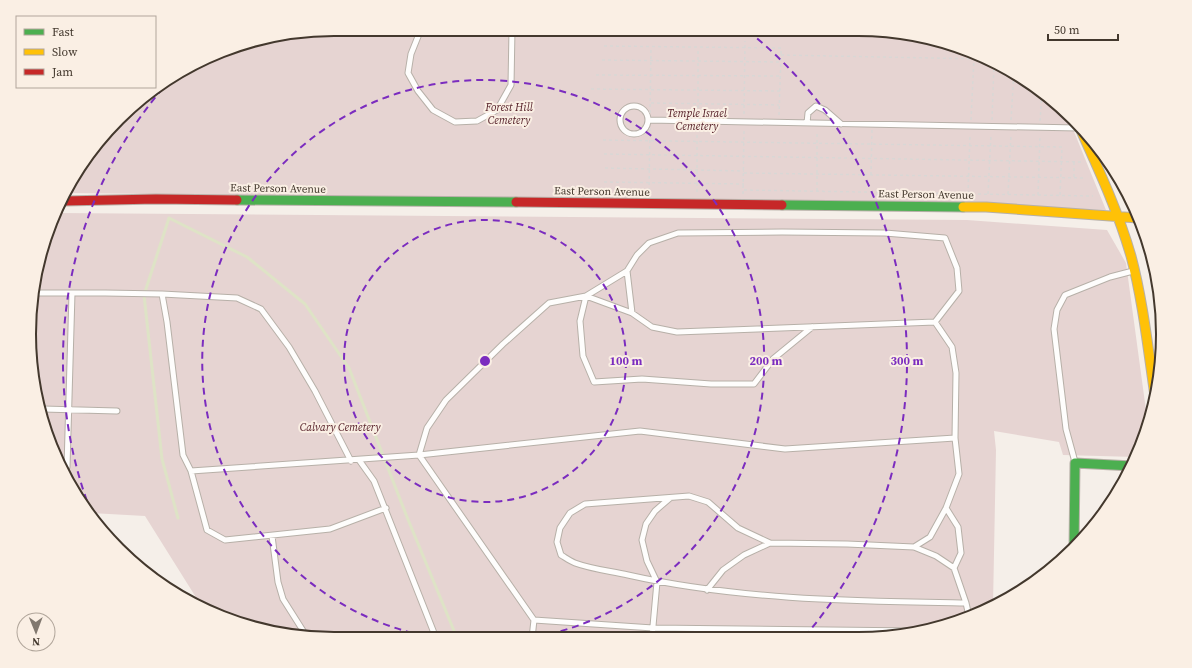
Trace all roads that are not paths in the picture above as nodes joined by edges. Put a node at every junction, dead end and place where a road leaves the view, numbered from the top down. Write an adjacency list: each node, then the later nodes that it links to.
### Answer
1 (418, 36): 2 (lane)
2 (512, 36)
3 (650, 121): 3 (lane); 4 (lane)
4 (807, 123): 5 (lane); 5 (lane)
5 (841, 124): 6 (lane)
6 (1072, 127)
7 (1088, 145): 9 (street)
8 (68, 200): 9 (street, East Person Avenue)
9 (1118, 216): 10 (street, East Person Avenue); 11 (street)
10 (1132, 217)
11 (1134, 270): 20 (street); 28 (lane)
12 (627, 271): 16 (lane); 17 (lane); 18 (lane)
13 (72, 293): 14 (lane); 15 (lane); 22 (lane)
14 (39, 294)
15 (162, 294): 27 (lane); 31 (lane)
16 (586, 296): 17 (lane); 19 (lane); 25 (lane)
17 (632, 313): 19 (lane)
18 (935, 322): 19 (lane); 24 (lane)
19 (812, 327)
20 (1152, 378)
21 (46, 409): 22 (lane)
22 (68, 410): 23 (lane); 30 (lane)
23 (117, 411)
24 (955, 438): 25 (lane); 34 (lane)
25 (419, 455): 26 (lane); 44 (lane)
26 (359, 460): 27 (lane); 33 (lane)
27 (351, 461): 31 (lane)
28 (1075, 464): 29 (street); 36 (street)
29 (1125, 466)
30 (67, 467)
31 (191, 471): 35 (lane)
32 (670, 498): 37 (lane); 40 (lane); 40 (lane)
33 (386, 508): 35 (lane); 48 (lane)
34 (946, 508): 38 (lane); 39 (lane)
35 (272, 536): 46 (lane)
36 (1074, 539)
37 (770, 543): 38 (lane); 41 (lane)
38 (914, 547): 39 (lane)
39 (954, 568): 42 (lane)
40 (658, 582): 41 (lane); 45 (lane)
41 (707, 590): 42 (lane)
42 (966, 603): 43 (lane)
43 (968, 611)
44 (534, 620): 45 (lane); 49 (lane)
45 (653, 628): 47 (lane); 50 (lane)
46 (303, 630)
47 (881, 631)
48 (434, 632)
49 (533, 632)
50 (653, 632)

